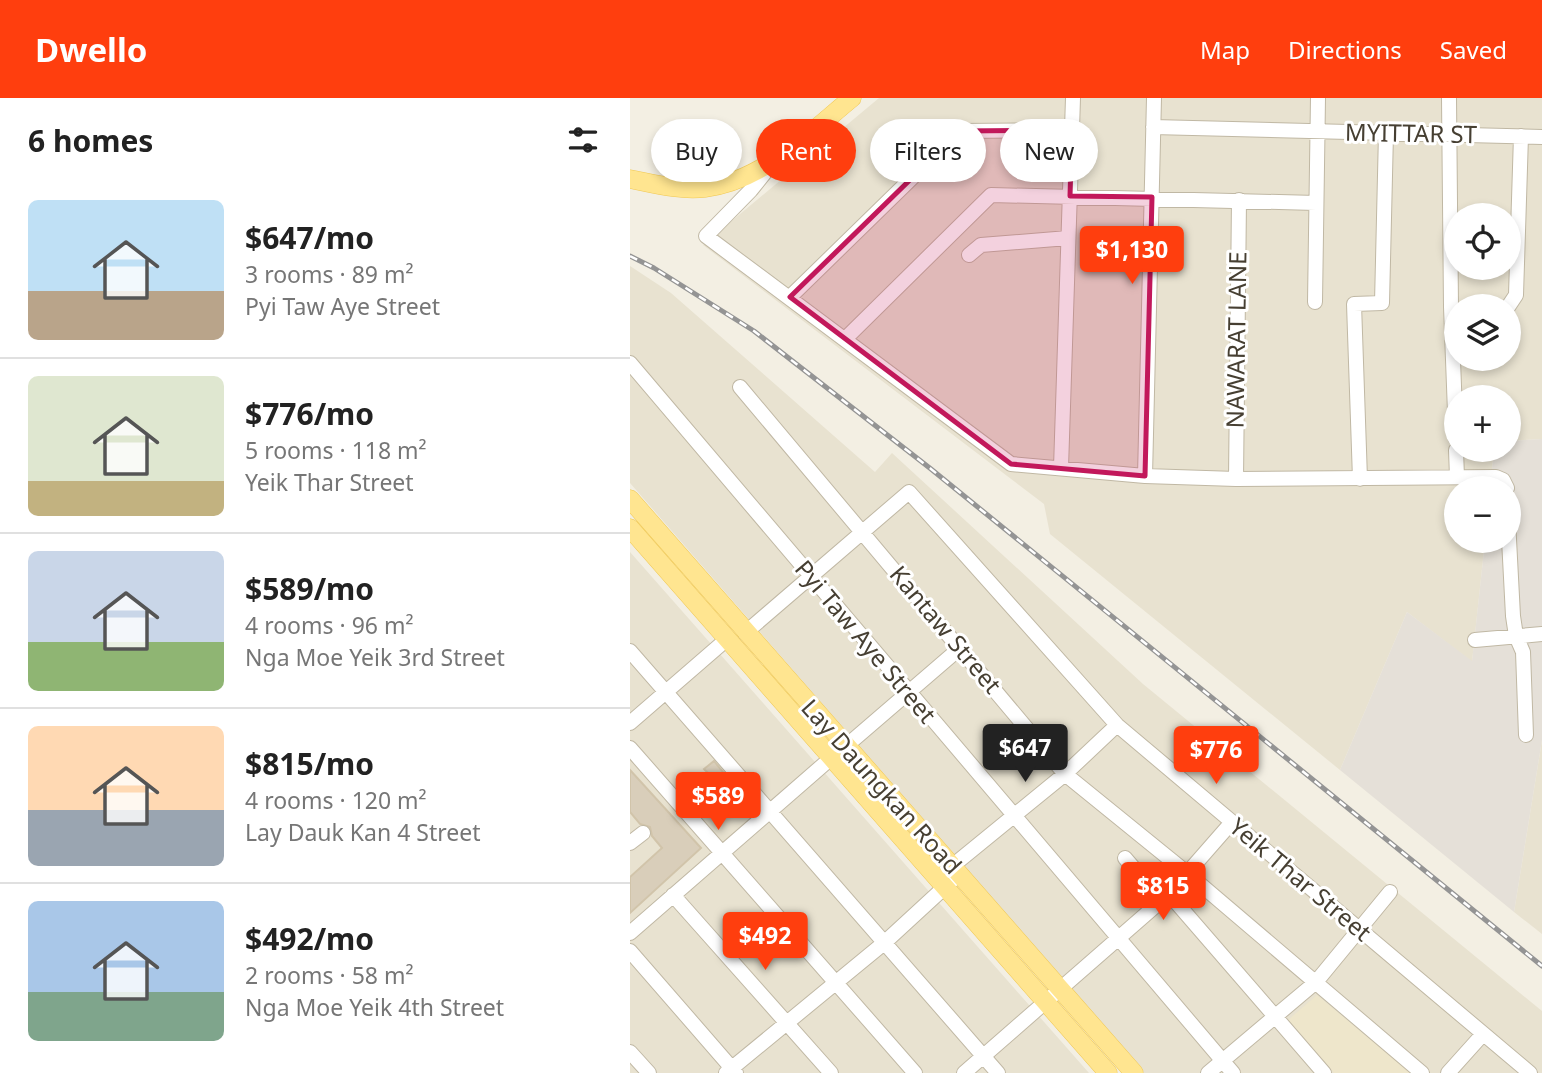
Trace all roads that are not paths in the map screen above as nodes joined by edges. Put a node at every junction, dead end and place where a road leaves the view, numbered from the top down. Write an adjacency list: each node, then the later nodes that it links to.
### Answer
1 (852, 98): 6 (main road)
2 (1073, 98): 7 (street)
3 (1154, 98): 8 (street)
4 (1318, 98): 10 (street)
5 (1449, 98): 12 (street)
6 (826, 119)
7 (1072, 119)
8 (1153, 127): 10 (street, MYITTAR ST); 20 (street)
9 (1000, 131): 27 (street)
10 (1317, 131): 11 (street, MYITTAR ST); 22 (street)
11 (1386, 133): 12 (street, MYITTAR ST); 36 (street)
12 (1450, 135): 13 (street, MYITTAR ST); 25 (street)
13 (1521, 136): 14 (street, MYITTAR ST); 26 (street)
14 (1542, 137)
15 (756, 170): 16 (main road)
16 (630, 179)
17 (757, 182): 27 (street)
18 (1070, 182): 19 (street)
19 (1070, 196): 20 (street); 23 (street); 29 (street)
20 (1152, 197): 21 (street); 33 (street)
21 (1239, 200): 22 (street); 35 (street, NAWARAT LANE)
22 (1316, 203): 28 (street)
23 (1068, 237): 24 (street); 32 (street)
24 (969, 255)
25 (1453, 294)
26 (1516, 294)
27 (790, 297): 29 (street)
28 (1315, 302)
29 (845, 339): 32 (street)
30 (630, 363): 41 (street, Pyi Taw Aye Street)
31 (740, 387): 39 (street, Kantaw Street)
32 (1061, 468): 33 (street)
33 (1145, 476): 35 (street)
34 (1444, 477): 36 (street)
35 (1236, 479): 36 (street)
36 (1360, 479)
37 (630, 499): 42 (main road, Lay Daungkan Road)
38 (630, 528): 45 (main road, Lay Daungkan Road)
39 (863, 532): 41 (street); 47 (street, Kantaw Street); 54 (street, Yeik Thar Street)
40 (1510, 553): 44 (street)
41 (810, 577): 42 (street); 52 (street, Pyi Taw Aye Street)
42 (745, 633): 49 (main road, Lay Daungkan Road)
43 (1542, 634): 44 (street)
44 (1516, 636): 46 (street); 55 (street)
45 (727, 639): 50 (main road, Lay Daungkan Road); 51 (street)
46 (1475, 640)
47 (960, 648): 52 (street); 59 (street, Kantaw Street)
48 (630, 651): 51 (street)
49 (785, 678): 50 (main road); 56 (main road, Lay Daungkan Road)
50 (770, 691): 58 (main road, Lay Daungkan Road)
51 (666, 692): 53 (street); 60 (street)
52 (908, 692): 56 (street); 61 (street, Pyi Taw Aye Street)
53 (630, 723)
54 (1117, 725): 59 (street); 62 (street, Yeik Thar Street)
55 (1526, 735)
56 (845, 747): 58 (main road); 67 (main road, Lay Daungkan Road)
57 (630, 748): 65 (street)
58 (830, 759): 60 (street); 69 (main road, Lay Daungkan Road)
59 (1065, 774): 61 (street); 68 (street, Kantaw Street)
60 (768, 812): 65 (street); 76 (street)
61 (1013, 816): 67 (street); 75 (street, Pyi Taw Aye Street)
62 (1232, 822): 68 (street); 73 (street, Yeik Thar Street)
63 (643, 833): 64 (street)
64 (630, 844)
65 (722, 852): 71 (street); 78 (street)
66 (1125, 858): 72 (street)
67 (956, 870): 69 (street); 80 (main road, Lay Daungkan Road)
68 (1187, 873): 72 (street); 79 (street, Kantaw Street)
69 (941, 884): 76 (street); 80 (main road, Lay Daungkan Road)
70 (1390, 892): 73 (street)
71 (673, 895): 74 (street); 82 (street)
72 (1165, 897): 75 (street); 81 (street)
73 (1360, 930): 79 (street); 83 (street, Yeik Thar Street)
74 (630, 933)
75 (1117, 937): 80 (street); 86 (street, Pyi Taw Aye Street)
76 (884, 943): 78 (street); 85 (street)
77 (630, 951): 87 (street)
78 (836, 982): 82 (street); 90 (street)
79 (1316, 982): 81 (street); 98 (street, Kantaw Street)
80 (1052, 993): 85 (street); 93 (main road, Lay Daungkan Road); 94 (main road, Lay Daungkan Road)
81 (1275, 1017): 86 (street); 97 (street)
82 (787, 1023): 87 (street); 89 (street)
83 (1483, 1034): 99 (street); 100 (street, Yeik Thar Street)
84 (630, 1052): 88 (street)
85 (982, 1056): 91 (street); 92 (street)
86 (1223, 1061): 95 (street); 96 (street, Pyi Taw Aye Street)
87 (731, 1071)
88 (649, 1073)
89 (831, 1073)
90 (915, 1073)
91 (964, 1073)
92 (998, 1073)
93 (1108, 1073)
94 (1134, 1073)
95 (1208, 1073)
96 (1233, 1073)
97 (1324, 1073)
98 (1422, 1073)
99 (1448, 1073)
100 (1530, 1073)

